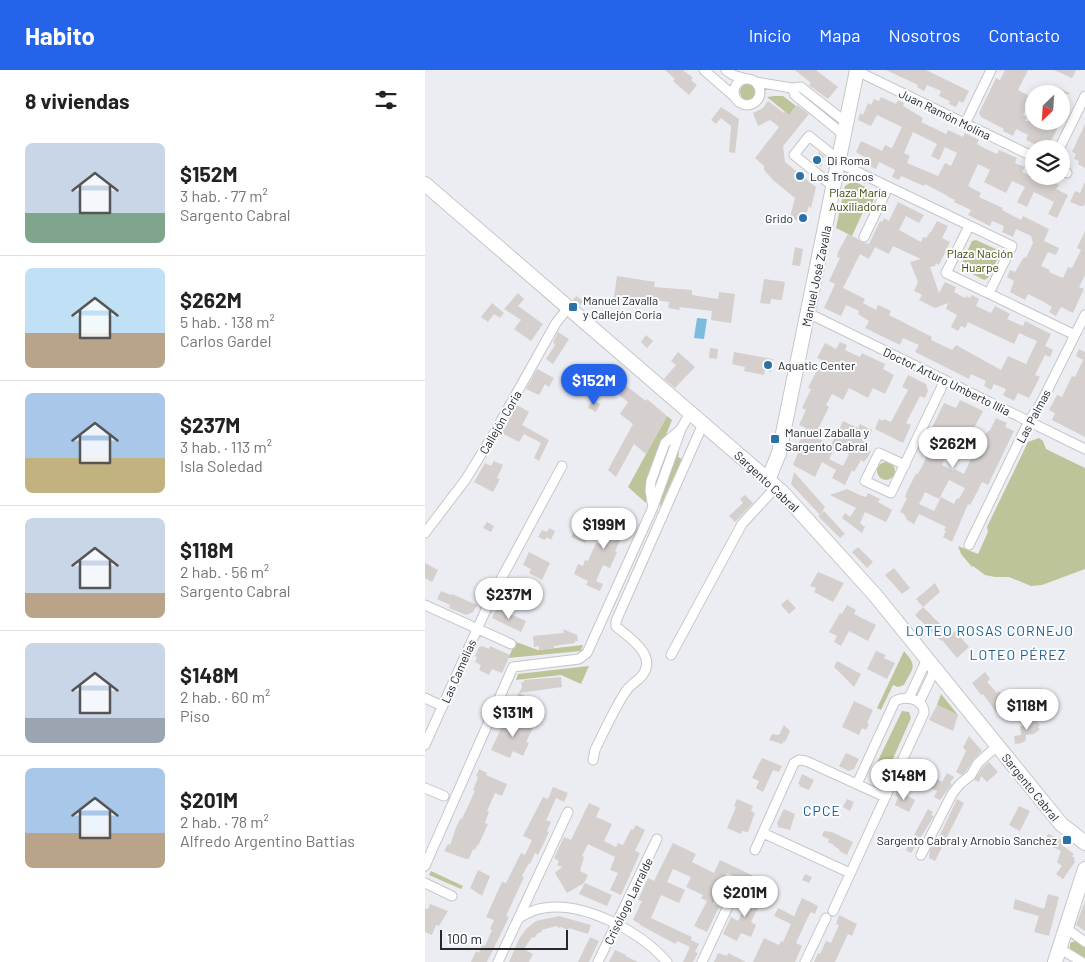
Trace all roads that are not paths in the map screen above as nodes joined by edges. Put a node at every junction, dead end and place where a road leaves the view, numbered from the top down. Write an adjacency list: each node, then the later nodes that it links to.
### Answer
1 (704, 70): 11 (street)
2 (726, 70): 5 (street)
3 (991, 70): 12 (street)
4 (857, 71): 12 (street, Juan Ramón Molina); 13 (main road, Manuel José Zavalla)
5 (746, 79): 6 (street); 11 (street)
6 (756, 82): 7 (street); 9 (street)
7 (770, 85): 8 (street); 9 (street)
8 (792, 88): 13 (street); 13 (street)
9 (760, 93): 11 (street)
10 (1085, 96): 14 (street)
11 (735, 97)
12 (965, 124): 15 (street, Juan Ramón Molina)
13 (845, 129): 16 (main road, Manuel José Zavalla)
14 (1063, 140)
15 (1025, 153)
16 (839, 161): 18 (main road, Manuel José Zavalla); 18 (street); 19 (street)
17 (425, 184): 23 (main road, Sargento Cabral)
18 (834, 187): 24 (main road, Manuel José Zavalla)
19 (888, 187): 20 (street); 21 (street)
20 (969, 226): 22 (street); 22 (street)
21 (864, 236)
22 (989, 293): 26 (street)
23 (568, 308): 28 (main road, Sargento Cabral); 35 (street, Callejón Coria)
24 (808, 313): 27 (street, Doctor Arturo Umberto Illia); 34 (main road, Manuel José Zavalla)
25 (1085, 315): 26 (street, Las Palmas)
26 (1075, 335): 29 (street, Las Palmas)
27 (945, 380): 29 (street, Doctor Arturo Umberto Illia); 32 (street)
28 (690, 412): 30 (main road, Sargento Cabral); 59 (street)
29 (1029, 421): 31 (street, Doctor Arturo Umberto Illia); 36 (street, Las Palmas)
30 (703, 424): 34 (main road, Sargento Cabral); 48 (street)
31 (1085, 449)
32 (905, 465): 32 (street)
33 (562, 466): 38 (street, Las Camelias)
34 (772, 484): 40 (street); 41 (main road, Sargento Cabral)
35 (425, 533)
36 (969, 545)
37 (425, 605): 38 (street)
38 (477, 628): 39 (street); 45 (street, Las Camelias)
39 (511, 644)
40 (671, 655)
41 (931, 664): 43 (street); 44 (street); 47 (main road, Sargento Cabral)
42 (425, 698): 45 (street)
43 (909, 698): 44 (street); 49 (street)
44 (919, 703): 52 (street)
45 (442, 706): 46 (street, Las Camelias)
46 (425, 745)
47 (997, 746): 56 (main road, Sargento Cabral); 58 (street)
48 (593, 760)
49 (857, 784): 52 (street); 54 (street)
50 (425, 788): 51 (street)
51 (443, 796)
52 (885, 797): 61 (street)
53 (568, 812): 66 (street)
54 (763, 833): 57 (street); 61 (street)
55 (657, 839): 68 (street, Crisólogo Larralde)
56 (1085, 843)
57 (755, 850)
58 (921, 855)
59 (425, 866)
60 (1085, 869): 69 (main road)
61 (850, 873): 65 (street)
62 (425, 883): 64 (street)
63 (735, 891): 75 (street)
64 (452, 896)
65 (833, 911)
66 (519, 918): 68 (street); 72 (street)
67 (825, 918): 76 (street)
68 (616, 925): 73 (street, Crisólogo Larralde); 74 (street)
69 (1066, 928): 70 (street); 71 (main road)
70 (1085, 942)
71 (1059, 948): 77 (main road); 78 (street)
72 (498, 962)
73 (598, 962)
74 (667, 962)
75 (702, 962)
76 (805, 962)
77 (1055, 962)
78 (1082, 962)

